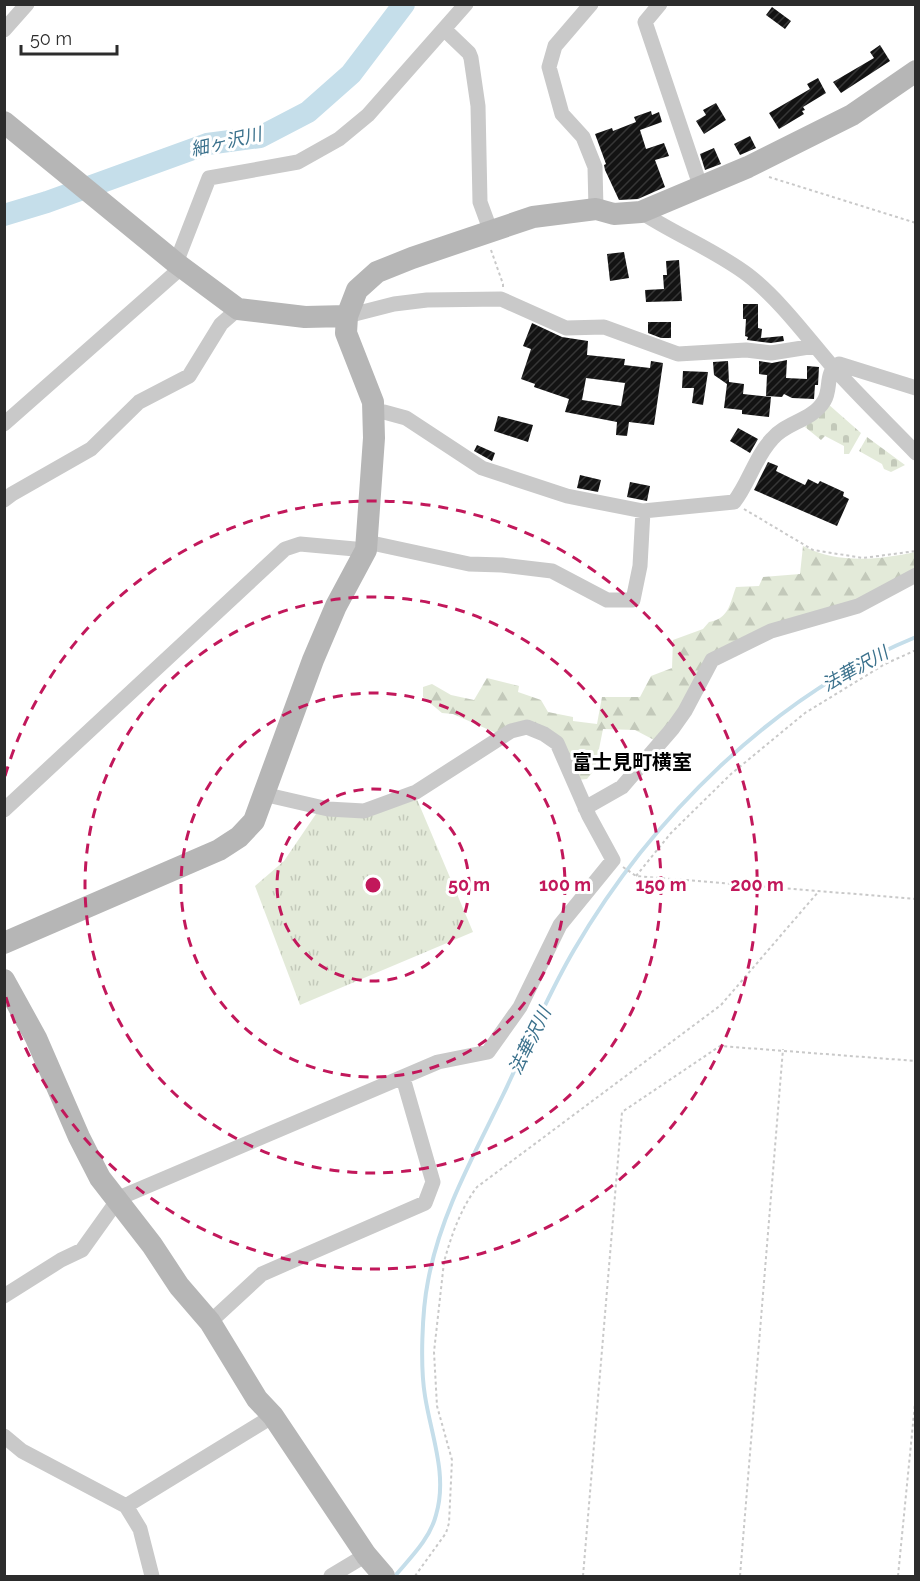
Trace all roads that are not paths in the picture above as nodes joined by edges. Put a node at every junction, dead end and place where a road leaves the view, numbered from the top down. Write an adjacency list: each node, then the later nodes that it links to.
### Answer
1 (27, 4): 5 (street)
2 (466, 4): 6 (street)
3 (591, 4): 10 (street)
4 (660, 4): 9 (street)
5 (4, 30)
6 (445, 30): 12 (street); 13 (street)
7 (915, 71): 9 (street)
8 (4, 122): 13 (street)
9 (701, 188): 11 (street)
10 (596, 209): 11 (street); 12 (street)
11 (641, 212): 16 (street)
12 (488, 233): 15 (street)
13 (179, 265): 14 (street); 20 (street)
14 (238, 309): 15 (street); 22 (street)
15 (347, 316): 16 (street); 19 (street)
16 (815, 346): 17 (street)
17 (834, 368): 18 (street); 21 (street); 23 (street)
18 (915, 388)
19 (373, 412): 23 (street); 24 (street)
20 (4, 424)
21 (915, 453)
22 (4, 500)
23 (643, 511): 24 (street)
24 (367, 546): 26 (street); 28 (street)
25 (915, 575): 27 (street)
26 (263, 794): 27 (street); 29 (street)
27 (585, 808): 31 (street)
28 (4, 810)
29 (4, 944)
30 (4, 980): 32 (street)
31 (403, 1078): 32 (street); 34 (street)
32 (117, 1201): 33 (street); 34 (street)
33 (4, 1296)
34 (210, 1322): 35 (street)
35 (273, 1416): 37 (street); 38 (street)
36 (4, 1436): 37 (street)
37 (126, 1506): 39 (street)
38 (366, 1555): 40 (street); 41 (street)
39 (152, 1576)
40 (331, 1576)
41 (384, 1576)

